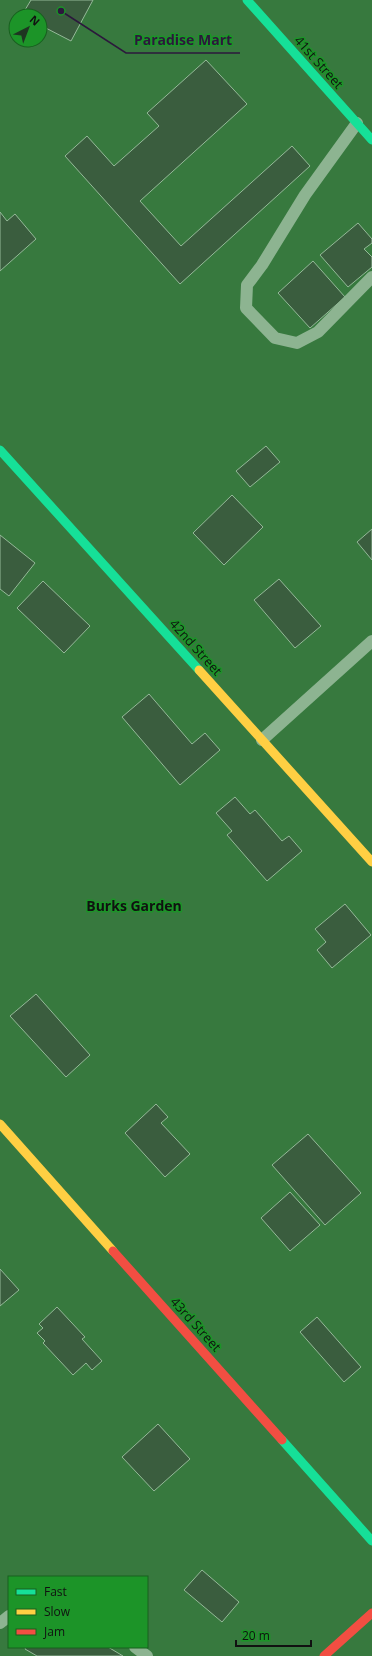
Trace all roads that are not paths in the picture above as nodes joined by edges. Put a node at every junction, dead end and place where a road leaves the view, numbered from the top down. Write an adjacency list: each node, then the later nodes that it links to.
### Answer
1 (247, 0): 2 (street, 41st Street)
2 (357, 123): 3 (street, 41st Street); 4 (lane)
3 (372, 140)
4 (372, 277)
5 (0, 450): 7 (street, 42nd Street)
6 (372, 641): 7 (lane)
7 (262, 740): 8 (street, 42nd Street)
8 (372, 862)
9 (0, 1124): 10 (street, 43rd Street)
10 (372, 1541)
11 (372, 1613): 16 (street)
12 (8, 1617): 13 (lane)
13 (0, 1623)
14 (136, 1648): 15 (lane)
15 (147, 1656)
16 (324, 1656)

